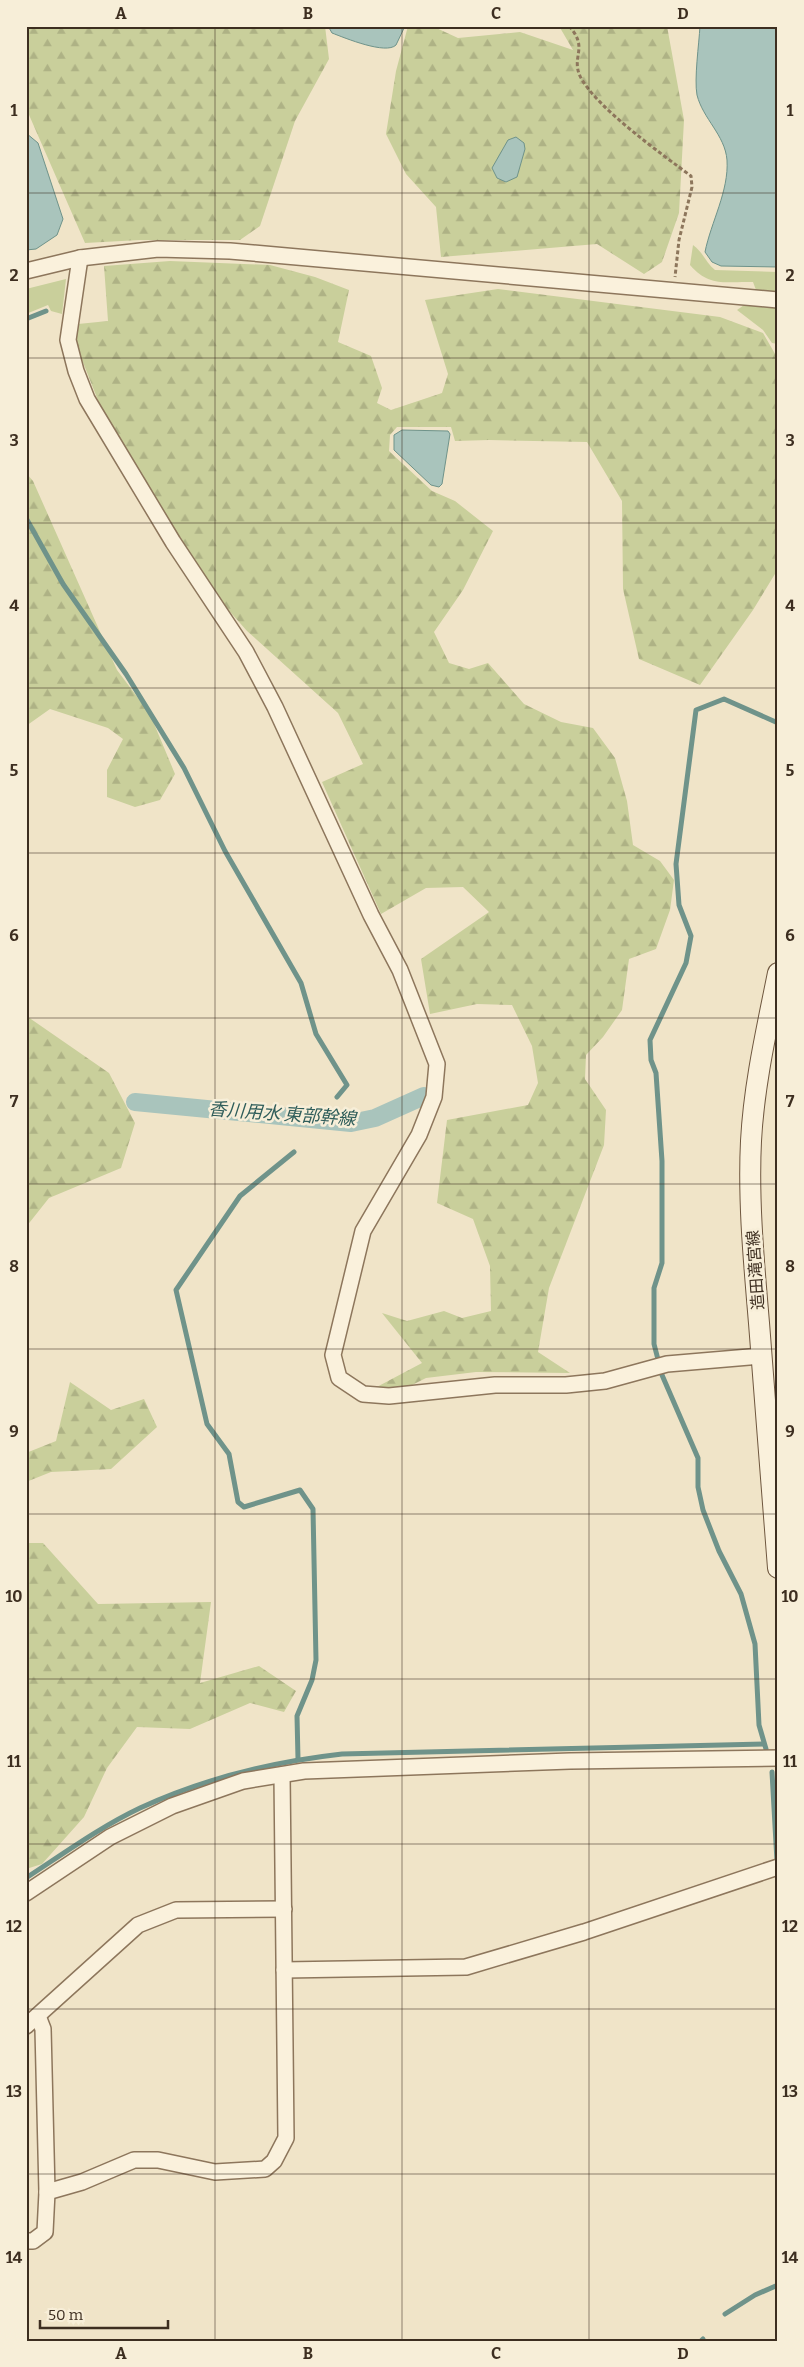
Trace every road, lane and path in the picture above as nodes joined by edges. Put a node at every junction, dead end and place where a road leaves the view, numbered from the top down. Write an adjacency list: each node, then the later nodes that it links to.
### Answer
1 (569, 26): 4 (path)
2 (80, 258): 3 (street); 4 (street); 7 (street)
3 (26, 272)
4 (674, 290): 5 (street)
5 (778, 300)
6 (778, 973): 7 (main road, 造田滝宮線)
7 (761, 1356): 8 (main road, 造田滝宮線)
8 (778, 1568)
9 (778, 1758): 10 (street)
10 (282, 1775): 12 (street); 13 (street)
11 (778, 1867): 14 (street)
12 (26, 1893)
13 (284, 1909): 14 (street); 15 (street)
14 (284, 1970): 17 (street)
15 (38, 2016): 16 (street); 17 (street)
16 (26, 2026)
17 (47, 2192): 18 (street)
18 (26, 2242)

